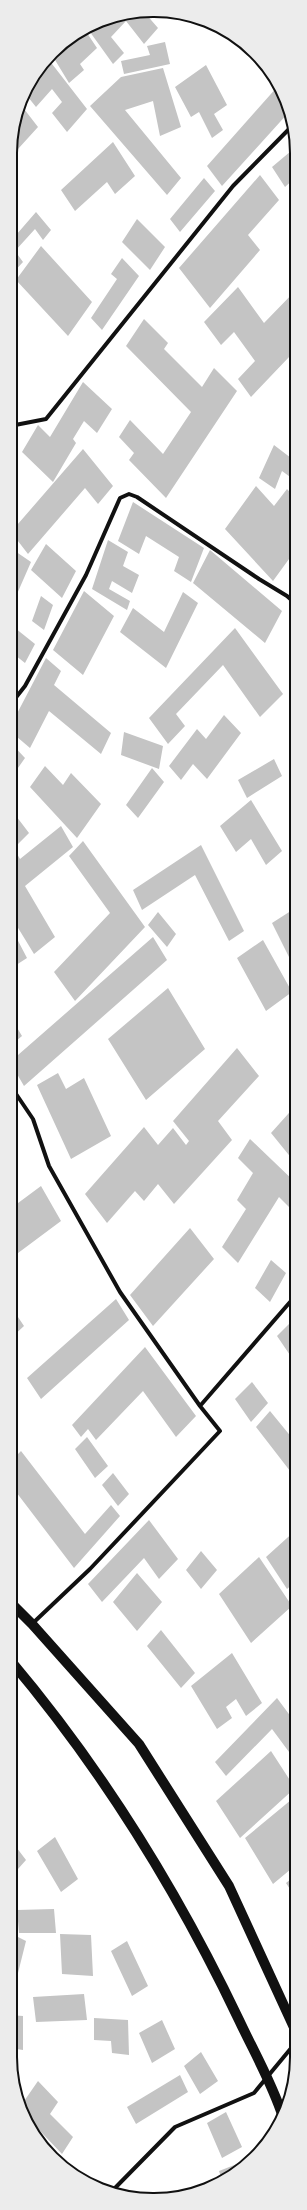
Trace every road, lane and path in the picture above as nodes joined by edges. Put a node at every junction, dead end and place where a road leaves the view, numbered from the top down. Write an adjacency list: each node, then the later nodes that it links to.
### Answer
1 (288, 130): 2 (street)
2 (17, 425)
3 (290, 598): 4 (street)
4 (17, 696)
5 (17, 1096): 7 (street)
6 (290, 1302): 7 (street)
7 (200, 1406): 9 (street)
8 (17, 1609): 9 (main road)
9 (32, 1624): 11 (main road)
10 (17, 1668): 13 (main road)
11 (290, 2019)
12 (290, 2048): 13 (street)
13 (266, 2077): 14 (main road); 15 (street)
14 (280, 2109)
15 (116, 2187)

